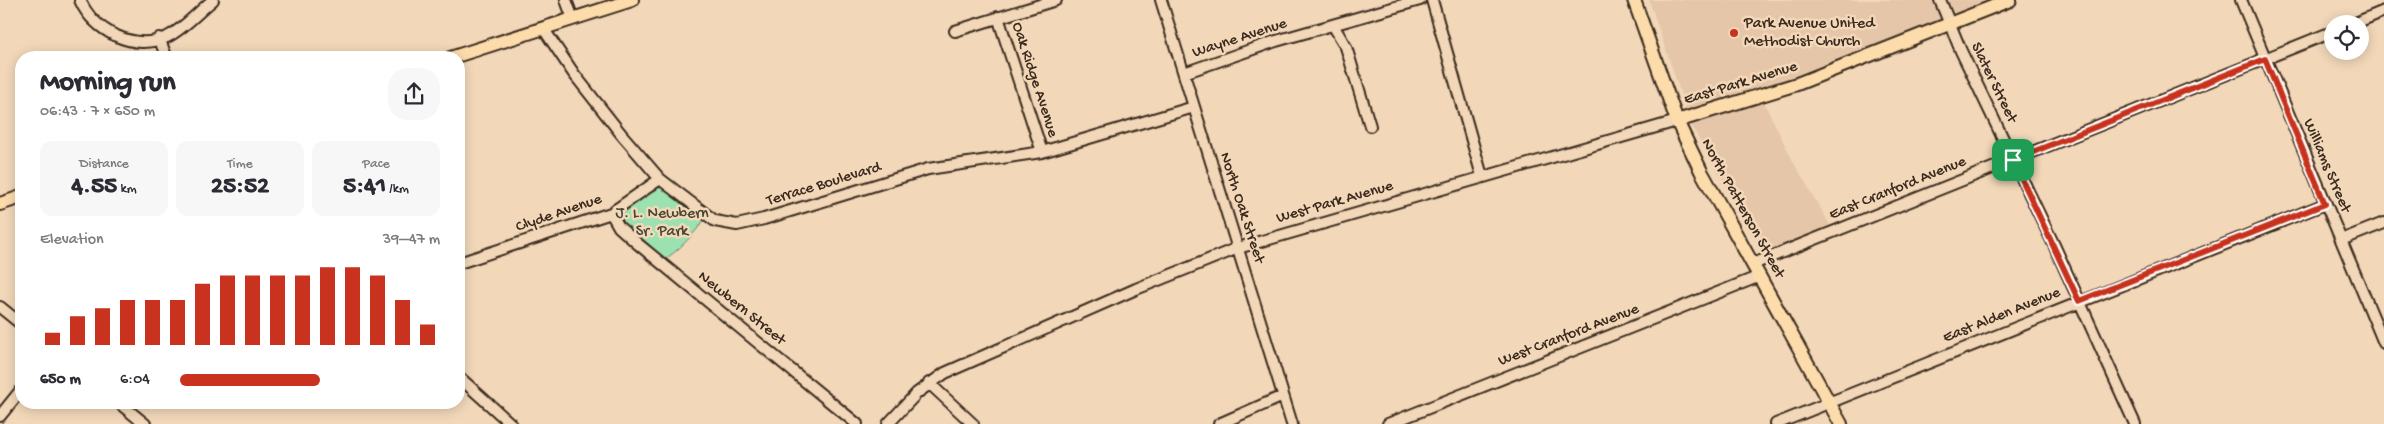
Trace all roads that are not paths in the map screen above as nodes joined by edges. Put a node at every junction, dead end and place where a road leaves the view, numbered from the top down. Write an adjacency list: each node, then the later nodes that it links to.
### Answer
1 (80, 0): 23 (street)
2 (213, 0): 23 (street)
3 (566, 0): 17 (street)
4 (632, 0): 17 (main road)
5 (1056, 0): 15 (street)
6 (1161, 0): 27 (street, North Oak Street)
7 (1420, 0): 13 (street, Wayne Avenue)
8 (1432, 0): 33 (street)
9 (1634, 0): 29 (main road, North Patterson Street)
10 (1940, 0): 18 (street, Slater Street)
11 (2010, 0): 18 (main road, East Park Avenue)
12 (2242, 0): 26 (street, Williams Street)
13 (1399, 3): 19 (street, Wayne Avenue)
14 (2384, 11): 16 (street)
15 (998, 17): 21 (street); 31 (street, Oak Ridge Avenue)
16 (2369, 17)
17 (572, 19): 20 (main road)
18 (1949, 24): 29 (main road, East Park Avenue); 32 (street, Slater Street)
19 (1333, 25): 27 (street, Wayne Avenue); 30 (street)
20 (543, 28): 25 (main road); 34 (street, Terrace Boulevard)
21 (955, 31)
22 (2324, 35): 26 (street, East Cranford Avenue)
23 (159, 38): 24 (street)
24 (164, 51)
25 (465, 53)
26 (2265, 59): 32 (street, East Cranford Avenue); 37 (street, Williams Street)
27 (1184, 73): 28 (street, North Oak Street)
28 (1194, 107): 31 (street, Terrace Boulevard); 41 (street, North Oak Street)
29 (1676, 121): 33 (street, West Park Avenue); 43 (main road, North Patterson Street)
30 (1370, 126)
31 (1042, 152): 34 (street, Terrace Boulevard)
32 (2013, 160): 43 (street, East Cranford Avenue); 44 (street, Slater Street)
33 (1482, 176): 41 (street, West Park Avenue)
34 (660, 178): 38 (street, Clyde Avenue)
35 (15, 199): 36 (main road)
36 (0, 204)
37 (2325, 204): 40 (street, Williams Street); 44 (street, East Alden Avenue)
38 (611, 213): 42 (street, Clyde Avenue); 57 (street, Newbern Street)
39 (2384, 223): 40 (street)
40 (2341, 240): 47 (street, Williams Street)
41 (1238, 248): 49 (street, West Park Avenue); 50 (street, North Oak Street)
42 (465, 261)
43 (1756, 270): 52 (main road, North Patterson Street); 62 (street, West Cranford Avenue)
44 (2079, 301): 52 (street, East Alden Avenue); 65 (street, Slater Street)
45 (0, 307): 46 (street)
46 (15, 319)
47 (2384, 343)
48 (465, 382): 56 (street)
49 (929, 383): 58 (street, West Park Avenue); 59 (street)
50 (1283, 396): 60 (street); 61 (street, North Oak Street)
51 (15, 397): 54 (street)
52 (1830, 403): 63 (street, East Alden Avenue); 64 (main road, North Patterson Street)
53 (127, 409): 55 (street)
54 (0, 416)
55 (145, 424)
56 (511, 424)
57 (857, 424)
58 (888, 424)
59 (973, 424)
60 (1219, 424)
61 (1292, 424)
62 (1388, 424)
63 (1776, 424)
64 (1841, 424)
65 (2135, 424)

